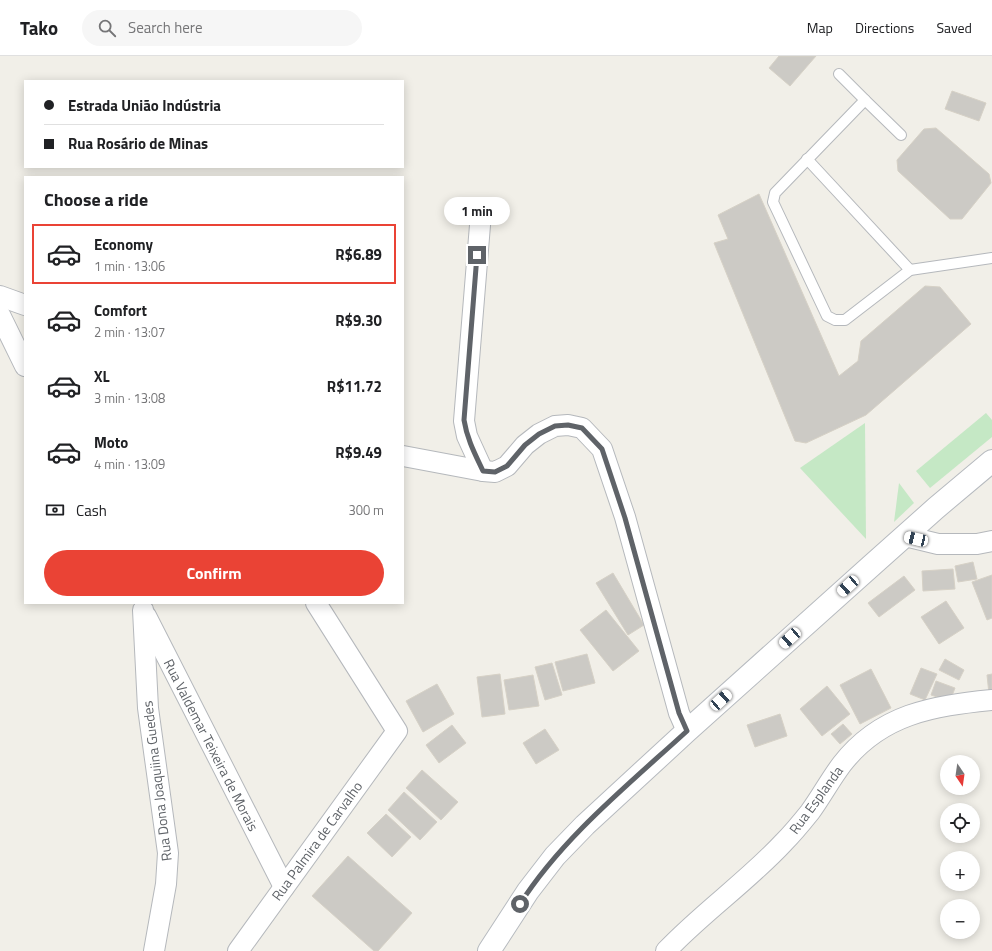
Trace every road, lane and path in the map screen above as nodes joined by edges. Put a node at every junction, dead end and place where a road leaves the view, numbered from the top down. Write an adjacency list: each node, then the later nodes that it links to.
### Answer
1 (839, 74): 2 (lane)
2 (865, 100): 3 (lane); 4 (lane)
3 (901, 135)
4 (807, 159): 7 (lane); 7 (lane)
5 (481, 213): 14 (street)
6 (992, 258): 7 (lane)
7 (910, 270)
8 (0, 296): 9 (street)
9 (24, 305)
10 (0, 315): 11 (street)
11 (24, 364)
12 (404, 456): 14 (street)
13 (992, 461): 15 (main road)
14 (483, 471): 20 (street)
15 (905, 536): 16 (street); 20 (main road)
16 (992, 542)
17 (317, 604): 21 (street, Rua Palmira de Carvalho)
18 (141, 607): 21 (street, Rua Valdemar Teixeira de Morais); 22 (street, Rua Dona Joaquiina Guedes)
19 (992, 700): 25 (street, Rua Esplanda)
20 (687, 731): 24 (main road)
21 (284, 887): 23 (street, Rua Palmira de Carvalho)
22 (154, 951)
23 (238, 951)
24 (489, 951)
25 (666, 951)

